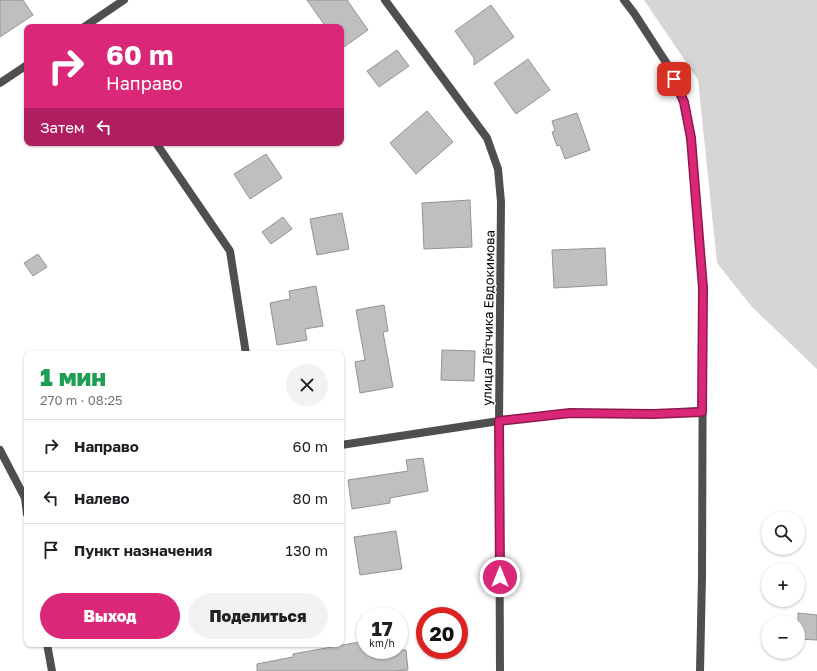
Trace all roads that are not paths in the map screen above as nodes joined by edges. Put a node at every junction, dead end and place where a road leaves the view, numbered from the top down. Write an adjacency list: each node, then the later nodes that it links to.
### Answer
1 (124, 0): 4 (street)
2 (385, 0): 10 (street, улица Лётчика Евдокимова)
3 (624, 0): 9 (street)
4 (88, 24)
5 (24, 67): 6 (street)
6 (0, 83)
7 (158, 146): 8 (street)
8 (246, 351)
9 (702, 412): 10 (street); 17 (street)
10 (499, 421): 11 (street); 16 (street, улица Лётчика Евдокимова)
11 (344, 445)
12 (0, 450): 13 (street)
13 (24, 494)
14 (48, 647): 15 (street)
15 (52, 671)
16 (500, 671)
17 (700, 671)

